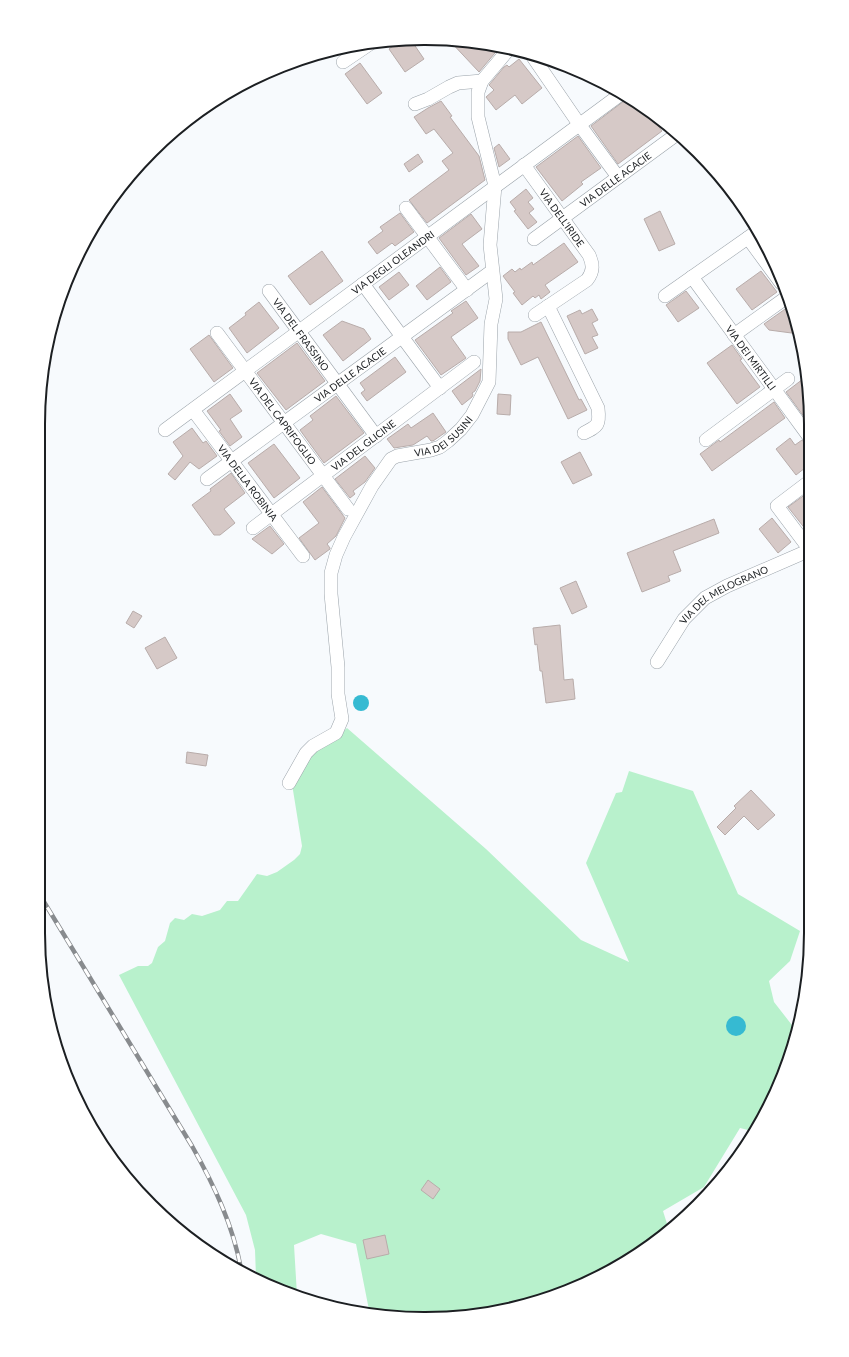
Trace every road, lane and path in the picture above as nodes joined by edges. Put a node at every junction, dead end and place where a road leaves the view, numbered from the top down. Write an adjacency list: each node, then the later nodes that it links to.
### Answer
1 (361, 50): 3 (street)
2 (505, 54): 5 (street, VIA DEI SUSINI)
3 (344, 62)
4 (537, 62): 8 (street)
5 (482, 81): 7 (street); 12 (street, VIA DEI SUSINI)
6 (616, 97): 8 (street, VIA DEGLI OLEANDRI)
7 (415, 104)
8 (579, 124): 10 (street, VIA DEGLI OLEANDRI); 11 (street)
9 (671, 136): 11 (street, VIA DELLE ACACIE)
10 (524, 165): 12 (street, VIA DEGLI OLEANDRI); 14 (street, VIA DELL'IRIDE)
11 (618, 176): 14 (street, VIA DELLE ACACIE)
12 (495, 186): 16 (street, VIA DEGLI OLEANDRI); 18 (street, VIA DEI SUSINI)
13 (406, 208): 16 (street)
14 (562, 217): 17 (street, VIA DELLE ACACIE); 25 (street, VIA DELL'IRIDE)
15 (753, 234): 19 (street)
16 (428, 236): 20 (street, VIA DEGLI OLEANDRI); 21 (street)
17 (534, 239)
18 (492, 271): 21 (street, VIA DELLE ACACIE); 55 (street, VIA DEI SUSINI)
19 (692, 277): 23 (street); 29 (street, VIA DEI MIRTILLI)
20 (363, 284): 27 (street, VIA DEGLI OLEANDRI); 30 (street)
21 (467, 290): 30 (street, VIA DELLE ACACIE)
22 (269, 291): 27 (street, VIA DEL FRASSINO)
23 (665, 296)
24 (783, 300): 29 (street)
25 (548, 306): 26 (street); 41 (street)
26 (535, 315)
27 (299, 331): 32 (street, VIA DEGLI OLEANDRI); 34 (street, VIA DEL FRASSINO)
28 (217, 333): 32 (street, VIA DEL CAPRIFOGLIO)
29 (734, 335): 36 (street, VIA DEI MIRTILLI)
30 (402, 337): 34 (street, VIA DELLE ACACIE); 35 (street)
31 (474, 362): 35 (street, VIA DEL GLICINE)
32 (246, 371): 37 (street, VIA DEGLI OLEANDRI); 38 (street, VIA DEL CAPRIFOGLIO)
33 (788, 379): 36 (street)
34 (338, 384): 38 (street, VIA DELLE ACACIE); 42 (street, VIA DEL FRASSINO)
35 (440, 388): 42 (street, VIA DEL GLICINE)
36 (774, 389): 40 (street, VIA DEI MIRTILLI); 43 (street)
37 (193, 410): 39 (street, VIA DEGLI OLEANDRI); 44 (street, VIA DELLA ROBINIA)
38 (284, 423): 44 (street, VIA DELLE ACACIE); 45 (street, VIA DEL CAPRIFOGLIO)
39 (165, 430)
40 (804, 430)
41 (584, 433)
42 (376, 436): 45 (street, VIA DEL GLICINE)
43 (706, 440)
44 (232, 461): 46 (street, VIA DELLE ACACIE); 49 (street, VIA DELLA ROBINIA)
45 (323, 476): 48 (street, VIA DEL CAPRIFOGLIO); 49 (street, VIA DEL GLICINE)
46 (207, 479)
47 (804, 486): 51 (street)
48 (348, 509)
49 (272, 514): 50 (street, VIA DEL GLICINE); 53 (street, VIA DELLA ROBINIA)
50 (253, 528)
51 (804, 542)
52 (804, 553): 54 (street, VIA DEL MELOGRANO)
53 (303, 556)
54 (657, 662)
55 (288, 784)

